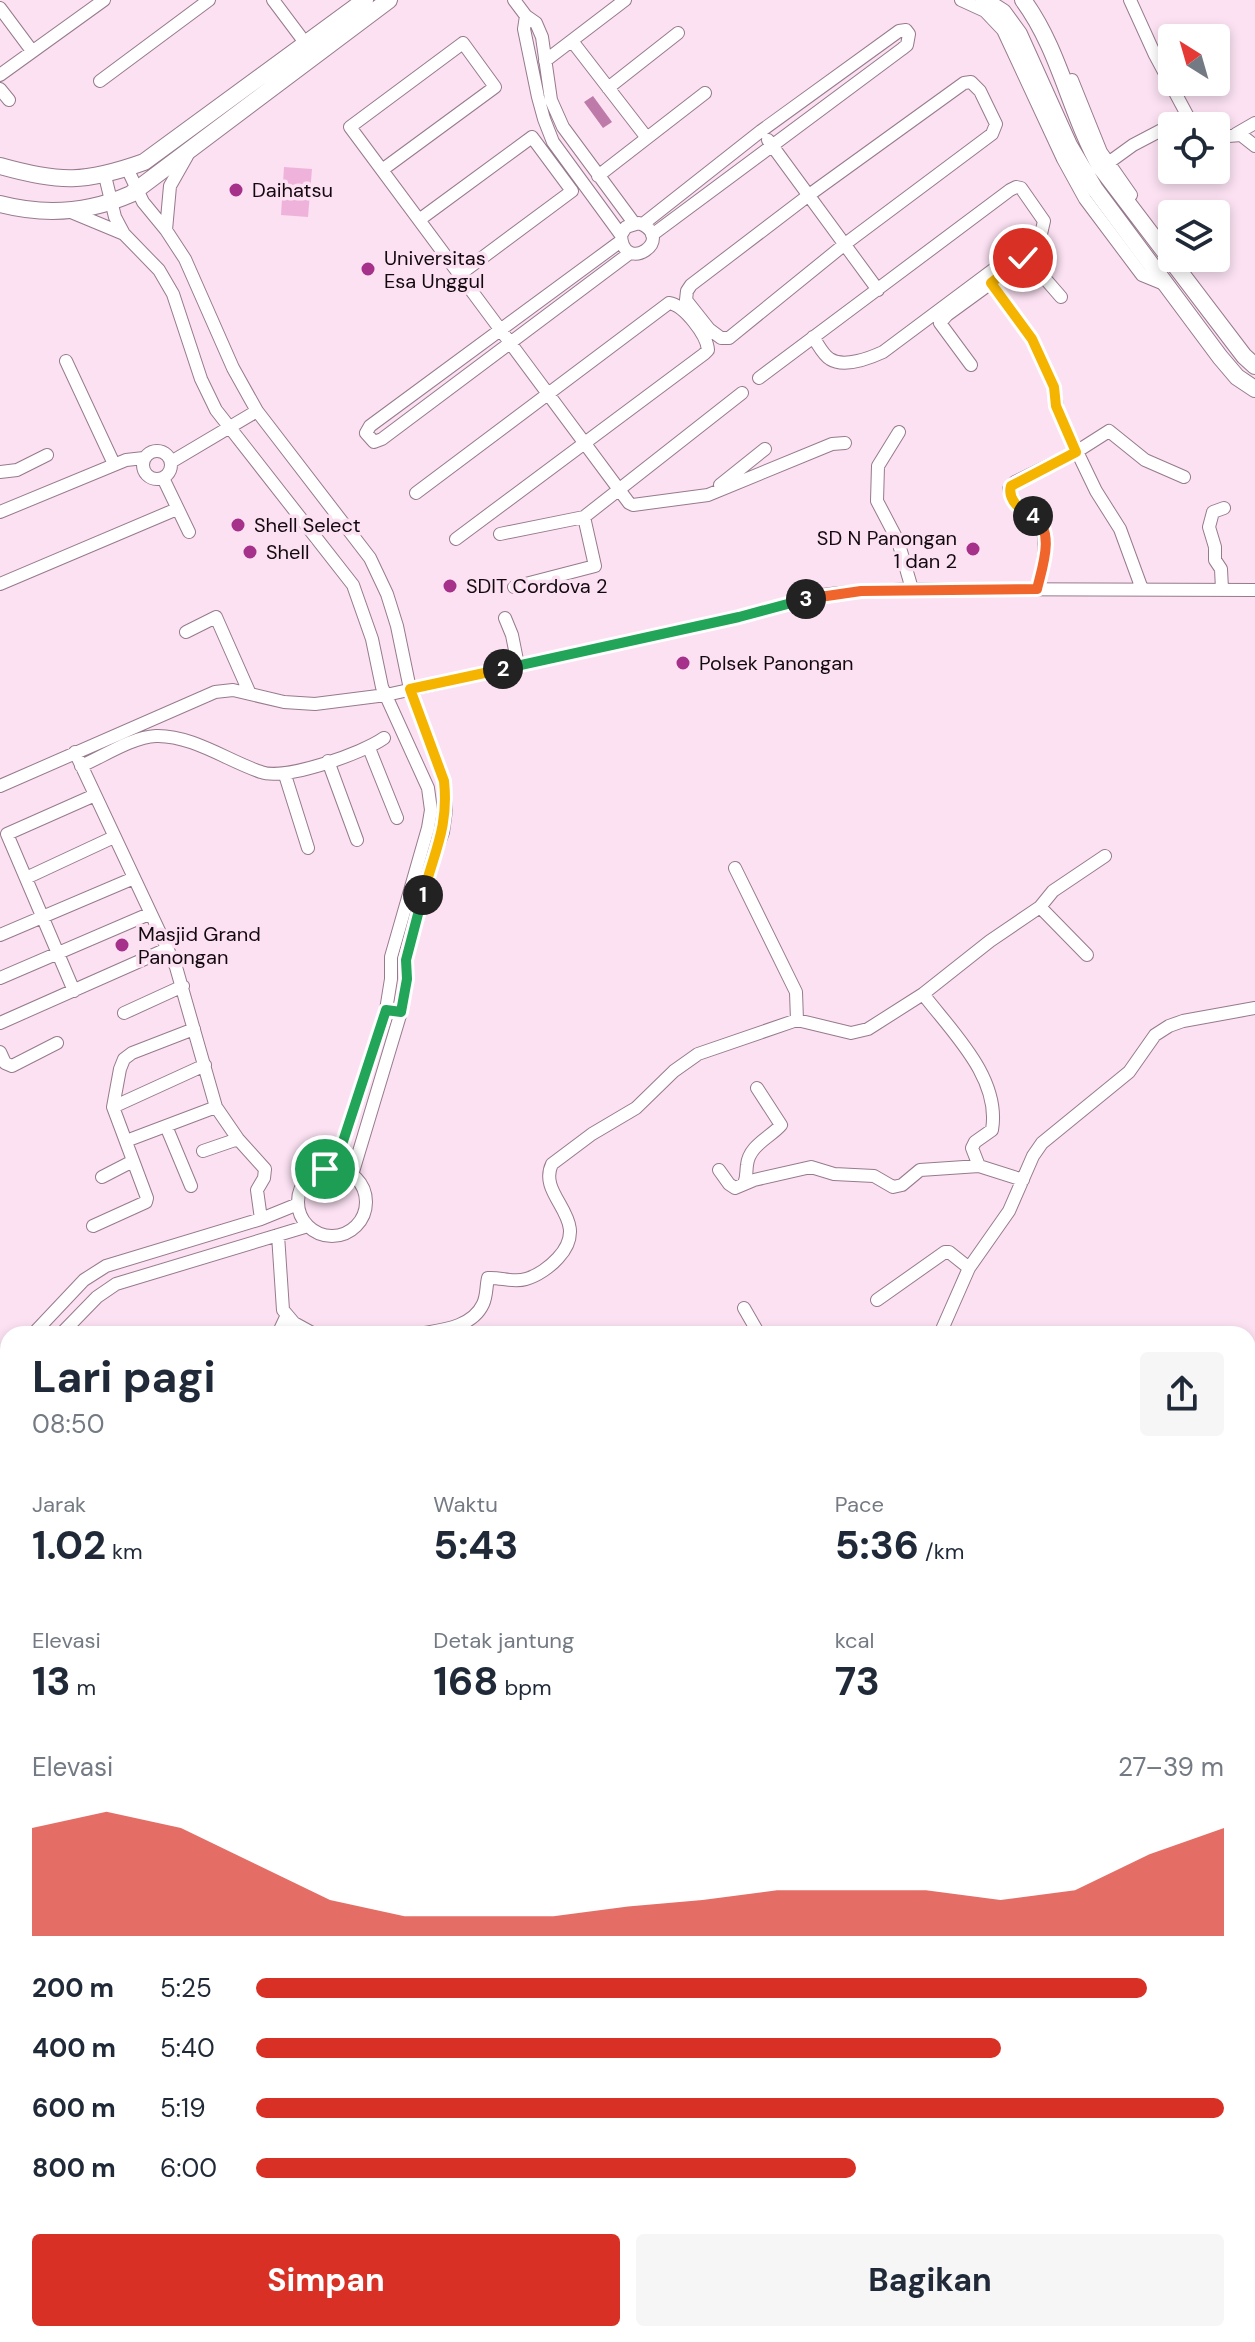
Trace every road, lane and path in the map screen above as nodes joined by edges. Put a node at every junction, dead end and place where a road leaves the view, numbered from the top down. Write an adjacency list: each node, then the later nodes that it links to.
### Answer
1 (209, 0): 21 (street)
2 (273, 0): 17 (street)
3 (365, 0): 17 (main road)
4 (389, 0): 17 (main road)
5 (514, 0): 13 (street)
6 (625, 0): 15 (street)
7 (1023, 0): 19 (main road)
8 (1029, 0): 19 (street)
9 (1130, 0): 24 (street)
10 (972, 1): 65 (main road)
11 (98, 2): 16 (street)
12 (0, 8): 16 (street)
13 (526, 16): 18 (street); 51 (street)
14 (678, 33): 22 (street)
15 (572, 41): 18 (street); 22 (street)
16 (32, 51): 20 (street)
17 (311, 51): 33 (main road); 36 (main road)
18 (545, 61): 39 (street)
19 (1064, 72): 34 (main road)
20 (0, 75)
21 (100, 81)
22 (608, 88): 30 (street)
23 (705, 93): 30 (street)
24 (1186, 112)
25 (1255, 123): 28 (street)
26 (761, 131): 31 (street); 31 (street); 47 (street)
27 (1158, 131): 34 (street)
28 (1236, 134): 29 (street); 32 (street)
29 (1230, 135)
30 (647, 138): 39 (street)
31 (773, 146): 42 (street); 50 (street)
32 (1255, 146)
33 (190, 150): 41 (main road); 48 (street)
34 (1104, 165): 63 (main road)
35 (0, 166): 40 (main road)
36 (127, 168): 38 (main road); 41 (street)
37 (382, 170): 37 (street); 46 (street)
38 (105, 176): 40 (main road); 43 (street)
39 (598, 176): 47 (street)
40 (84, 179): 45 (main road)
41 (136, 190): 43 (main road); 48 (street)
42 (809, 195): 52 (street); 52 (street); 52 (street)
43 (110, 203): 45 (main road); 49 (street)
44 (0, 204): 45 (main road)
45 (77, 211): 49 (street)
46 (419, 220): 54 (street); 54 (street)
47 (639, 223): 50 (street); 51 (street)
48 (166, 230): 68 (street)
49 (124, 234): 69 (street)
50 (652, 235): 53 (street)
51 (621, 238): 53 (street); 58 (street)
52 (845, 244): 56 (street)
53 (630, 253): 60 (street)
54 (459, 275): 58 (street)
55 (991, 283): 57 (street); 62 (street); 74 (street)
56 (878, 290): 59 (street); 59 (street)
57 (1061, 297)
58 (499, 331): 60 (street); 60 (street)
59 (813, 337): 64 (street)
60 (510, 344): 67 (street)
61 (66, 361): 78 (street)
62 (971, 365)
63 (1255, 366)
64 (759, 378)
65 (1255, 389)
66 (742, 393): 82 (street)
67 (548, 396): 72 (street); 72 (street); 83 (street)
68 (257, 411): 69 (street); 102 (street)
69 (229, 427): 77 (street); 104 (street)
70 (899, 432): 94 (street)
71 (845, 443): 84 (street)
72 (584, 444): 82 (street); 91 (street)
73 (765, 449): 84 (street)
74 (1076, 452): 80 (street); 95 (street); 96 (street)
75 (47, 455): 79 (street)
76 (144, 458): 77 (street); 78 (street); 81 (street)
77 (171, 462): 81 (street)
78 (114, 464): 87 (street)
79 (0, 472)
80 (1184, 477)
81 (163, 478): 86 (street)
82 (619, 491): 84 (street); 88 (street)
83 (416, 493)
84 (708, 495)
85 (1224, 508): 97 (street)
86 (177, 509): 89 (street); 92 (street)
87 (0, 512)
88 (584, 517): 90 (street); 93 (street)
89 (189, 532)
90 (500, 534)
91 (456, 539)
92 (0, 584)
93 (514, 587)
94 (912, 589): 95 (street); 101 (street)
95 (1037, 589): 96 (street)
96 (1142, 589): 97 (street)
97 (1222, 589): 98 (street)
98 (1255, 590)
99 (505, 618): 101 (street)
100 (186, 632): 103 (street)
101 (518, 665): 102 (street)
102 (410, 689): 104 (street); 134 (street)
103 (250, 694): 104 (street); 107 (street)
104 (386, 695): 133 (street)
105 (384, 738): 106 (street)
106 (369, 748): 108 (street); 113 (street)
107 (75, 752): 109 (street); 111 (street)
108 (328, 761): 110 (street); 115 (street)
109 (81, 766): 110 (street); 112 (street)
110 (285, 775): 116 (street)
111 (0, 786)
112 (95, 795): 114 (street); 119 (street)
113 (397, 818)
114 (114, 837): 119 (street); 120 (street)
115 (357, 840)
116 (308, 848)
117 (1105, 856): 121 (street)
118 (735, 868): 136 (street)
119 (26, 878): 123 (street)
120 (134, 878): 122 (street); 123 (street)
121 (1040, 907): 127 (street); 131 (street)
122 (149, 914): 125 (street); 126 (street)
123 (41, 917): 124 (street); 126 (street)
124 (0, 935)
125 (167, 949): 129 (street); 130 (street)
126 (58, 954): 128 (street); 130 (street)
127 (1087, 955)
128 (0, 978)
129 (183, 986): 135 (street); 138 (street)
130 (74, 991): 137 (street)
131 (923, 994): 136 (street); 150 (street)
132 (1255, 1008): 155 (street)
133 (386, 1010): 134 (street); 151 (street)
134 (401, 1012): 153 (street)
135 (124, 1013)
136 (797, 1020): 171 (street)
137 (0, 1023)
138 (194, 1029): 141 (street); 143 (street)
139 (57, 1043): 140 (street)
140 (0, 1052)
141 (205, 1065): 143 (street); 144 (street)
142 (757, 1088): 156 (street)
143 (113, 1107): 147 (street)
144 (216, 1107): 145 (street); 146 (street)
145 (166, 1126): 147 (street); 157 (street)
146 (238, 1139): 148 (street); 159 (street)
147 (126, 1141): 149 (street)
148 (203, 1151)
149 (133, 1161): 154 (street); 160 (street)
150 (979, 1166): 155 (street); 156 (street)
151 (334, 1169): 153 (street); 158 (street)
152 (719, 1170): 156 (street)
153 (352, 1175): 161 (street)
154 (102, 1177)
155 (1023, 1180): 163 (street)
156 (744, 1184)
157 (191, 1186)
158 (298, 1204): 159 (street); 161 (street)
159 (261, 1219): 167 (street)
160 (93, 1226)
161 (308, 1226): 162 (street)
162 (278, 1235): 166 (street); 168 (street)
163 (969, 1268): 164 (street); 173 (street)
164 (877, 1300)
165 (744, 1308): 172 (street)
166 (286, 1317): 169 (street); 170 (street)
167 (41, 1326)
168 (69, 1326)
169 (282, 1326)
170 (301, 1326)
171 (456, 1326)
172 (754, 1326)
173 (944, 1326)

